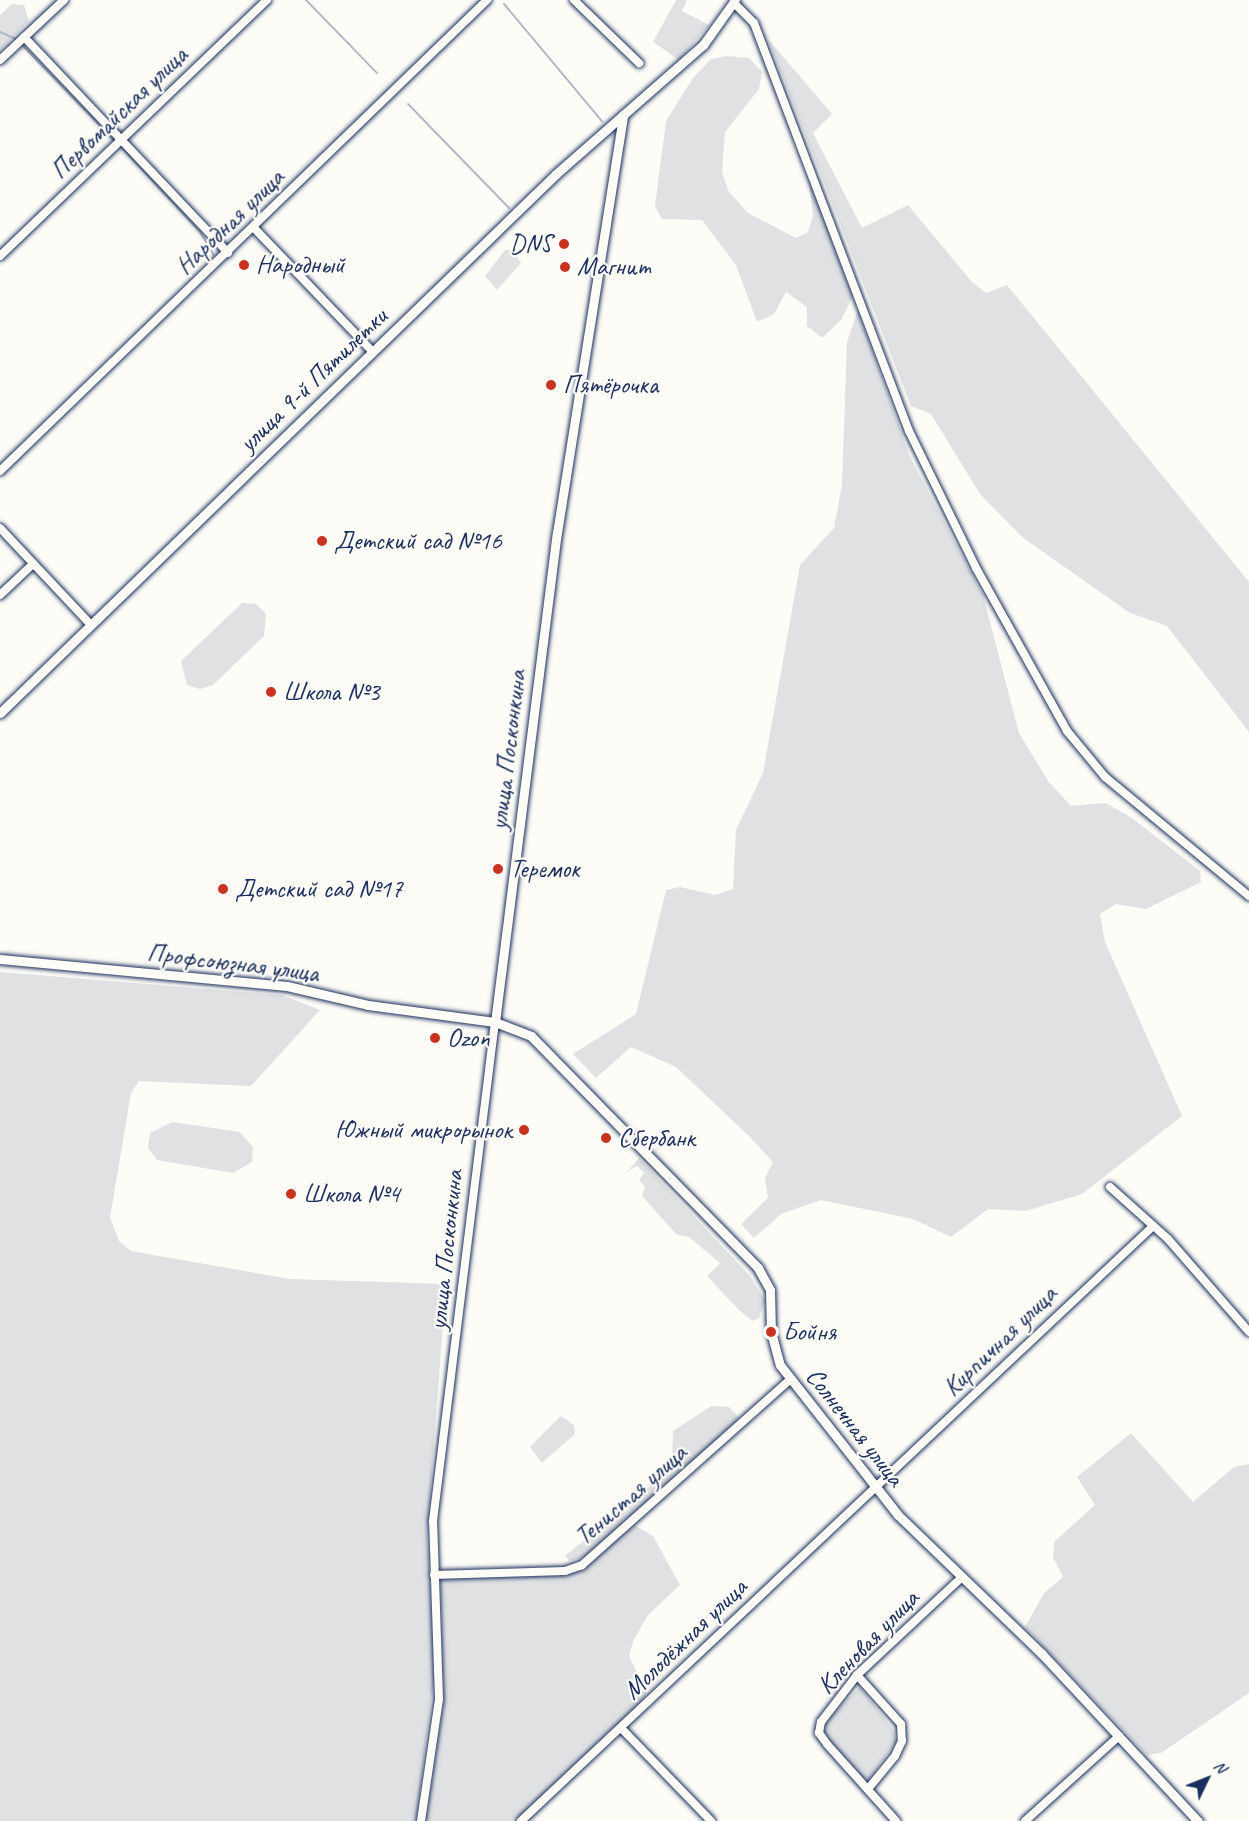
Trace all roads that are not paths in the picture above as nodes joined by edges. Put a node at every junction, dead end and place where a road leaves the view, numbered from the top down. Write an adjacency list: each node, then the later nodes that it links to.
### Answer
1 (64, 0): 6 (street)
2 (267, 0): 10 (street, Первомайская улица)
3 (487, 0): 11 (street, Народная улица)
4 (574, 0): 8 (street)
5 (735, 1): 9 (street, улица 9-й Пятилетки); 21 (street)
6 (24, 38): 7 (street); 10 (street)
7 (0, 60)
8 (639, 63)
9 (623, 115): 14 (street, улица 9-й Пятилетки); 23 (street, улица Посконкина)
10 (122, 139): 12 (street); 13 (street, Первомайская улица)
11 (254, 228): 12 (street, Народная улица); 14 (street)
12 (228, 253): 15 (street, Народная улица)
13 (0, 256)
14 (373, 352): 19 (street, улица 9-й Пятилетки)
15 (0, 471)
16 (0, 528): 17 (street)
17 (33, 564): 18 (street); 19 (street)
18 (0, 595)
19 (91, 625): 20 (street, улица 9-й Пятилетки)
20 (0, 713)
21 (1249, 896)
22 (0, 959): 23 (street, Профсоюзная улица)
23 (495, 1022): 27 (street, Солнечная улица); 29 (street, улица Посконкина)
24 (1110, 1187): 25 (street)
25 (1153, 1226): 26 (street); 28 (street, Кирпичная улица)
26 (1249, 1332)
27 (791, 1379): 28 (street, Солнечная улица); 29 (street, Тенистая улица)
28 (875, 1485): 30 (street, Солнечная улица); 32 (street, Молодёжная улица)
29 (434, 1575): 35 (street, улица Посконкина)
30 (961, 1578): 31 (street, Кленовая улица); 33 (street, Солнечная улица)
31 (857, 1675): 34 (street); 34 (street, Кленовая улица)
32 (622, 1729): 36 (street, Молодёжная улица); 37 (street)
33 (1119, 1736): 39 (street); 40 (street, Солнечная улица)
34 (868, 1790): 38 (street, Кленовая улица)
35 (421, 1821)
36 (521, 1821)
37 (711, 1821)
38 (896, 1821)
39 (1025, 1821)
40 (1198, 1821)

